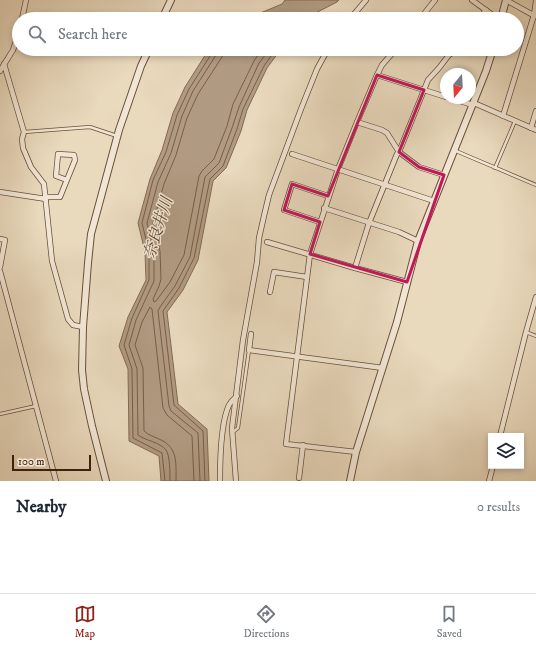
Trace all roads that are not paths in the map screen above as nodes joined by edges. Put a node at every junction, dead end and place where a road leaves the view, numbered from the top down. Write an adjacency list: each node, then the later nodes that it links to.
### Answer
1 (26, 0): 9 (street)
2 (171, 0): 10 (street)
3 (366, 0): 11 (street)
4 (435, 0): 12 (street)
5 (472, 0): 8 (street)
6 (506, 0): 14 (street); 15 (street)
7 (536, 1): 15 (street)
8 (486, 10): 13 (street)
9 (23, 12)
10 (165, 12)
11 (356, 12)
12 (426, 12)
13 (489, 12)
14 (503, 12)
15 (535, 16): 16 (street)
16 (524, 50)
17 (12, 52): 24 (street)
18 (146, 56): 38 (street)
19 (324, 56): 73 (street)
20 (390, 56): 26 (street)
21 (448, 56): 27 (street)
22 (491, 56): 29 (street)
23 (522, 56): 32 (street)
24 (4, 64): 25 (street); 37 (street)
25 (0, 71)
26 (377, 75): 27 (street); 34 (street)
27 (424, 90): 28 (street); 40 (street)
28 (440, 95)
29 (476, 96)
30 (473, 104): 32 (street); 39 (street)
31 (536, 111): 35 (street)
32 (503, 116): 33 (street)
33 (515, 121): 35 (street); 42 (lane)
34 (357, 122): 40 (street); 43 (street)
35 (531, 128): 36 (street)
36 (536, 130)
37 (24, 132): 38 (lane); 50 (street)
38 (117, 136): 66 (street)
39 (454, 150): 42 (lane); 44 (street)
40 (400, 152): 44 (street); 46 (street)
41 (292, 154): 43 (street)
42 (495, 168): 47 (lane)
43 (338, 169): 46 (street); 49 (street)
44 (444, 175): 51 (street)
45 (67, 180): 45 (street); 50 (street)
46 (384, 184): 51 (street); 54 (street)
47 (536, 185)
48 (0, 192): 50 (street)
49 (328, 196): 52 (street); 53 (street)
50 (46, 198): 66 (street)
51 (434, 201): 56 (street)
52 (324, 208): 53 (street); 54 (street)
53 (320, 222): 58 (street)
54 (369, 223): 56 (street); 60 (street)
55 (0, 239): 59 (street)
56 (418, 241): 63 (street)
57 (267, 242): 58 (street)
58 (310, 254): 60 (street); 62 (street)
59 (0, 267)
60 (355, 268): 63 (street)
61 (0, 271): 74 (street)
62 (307, 277): 64 (street); 71 (street)
63 (407, 282): 72 (street)
64 (270, 292)
65 (536, 296): 67 (street)
66 (83, 327): 83 (street)
67 (526, 332): 69 (lane); 77 (street)
68 (251, 334): 70 (street)
69 (536, 336)
70 (249, 350): 71 (street); 76 (lane)
71 (296, 356): 72 (street); 78 (street)
72 (383, 368): 79 (street)
73 (237, 396): 76 (street); 84 (street)
74 (36, 406): 75 (lane); 82 (street)
75 (0, 414)
76 (233, 432): 85 (street)
77 (501, 433)
78 (303, 445): 79 (street); 81 (street)
79 (356, 452): 86 (street)
80 (492, 469): 87 (street)
81 (299, 478)
82 (56, 481)
83 (106, 481)
84 (220, 481)
85 (236, 481)
86 (350, 481)
87 (489, 481)

